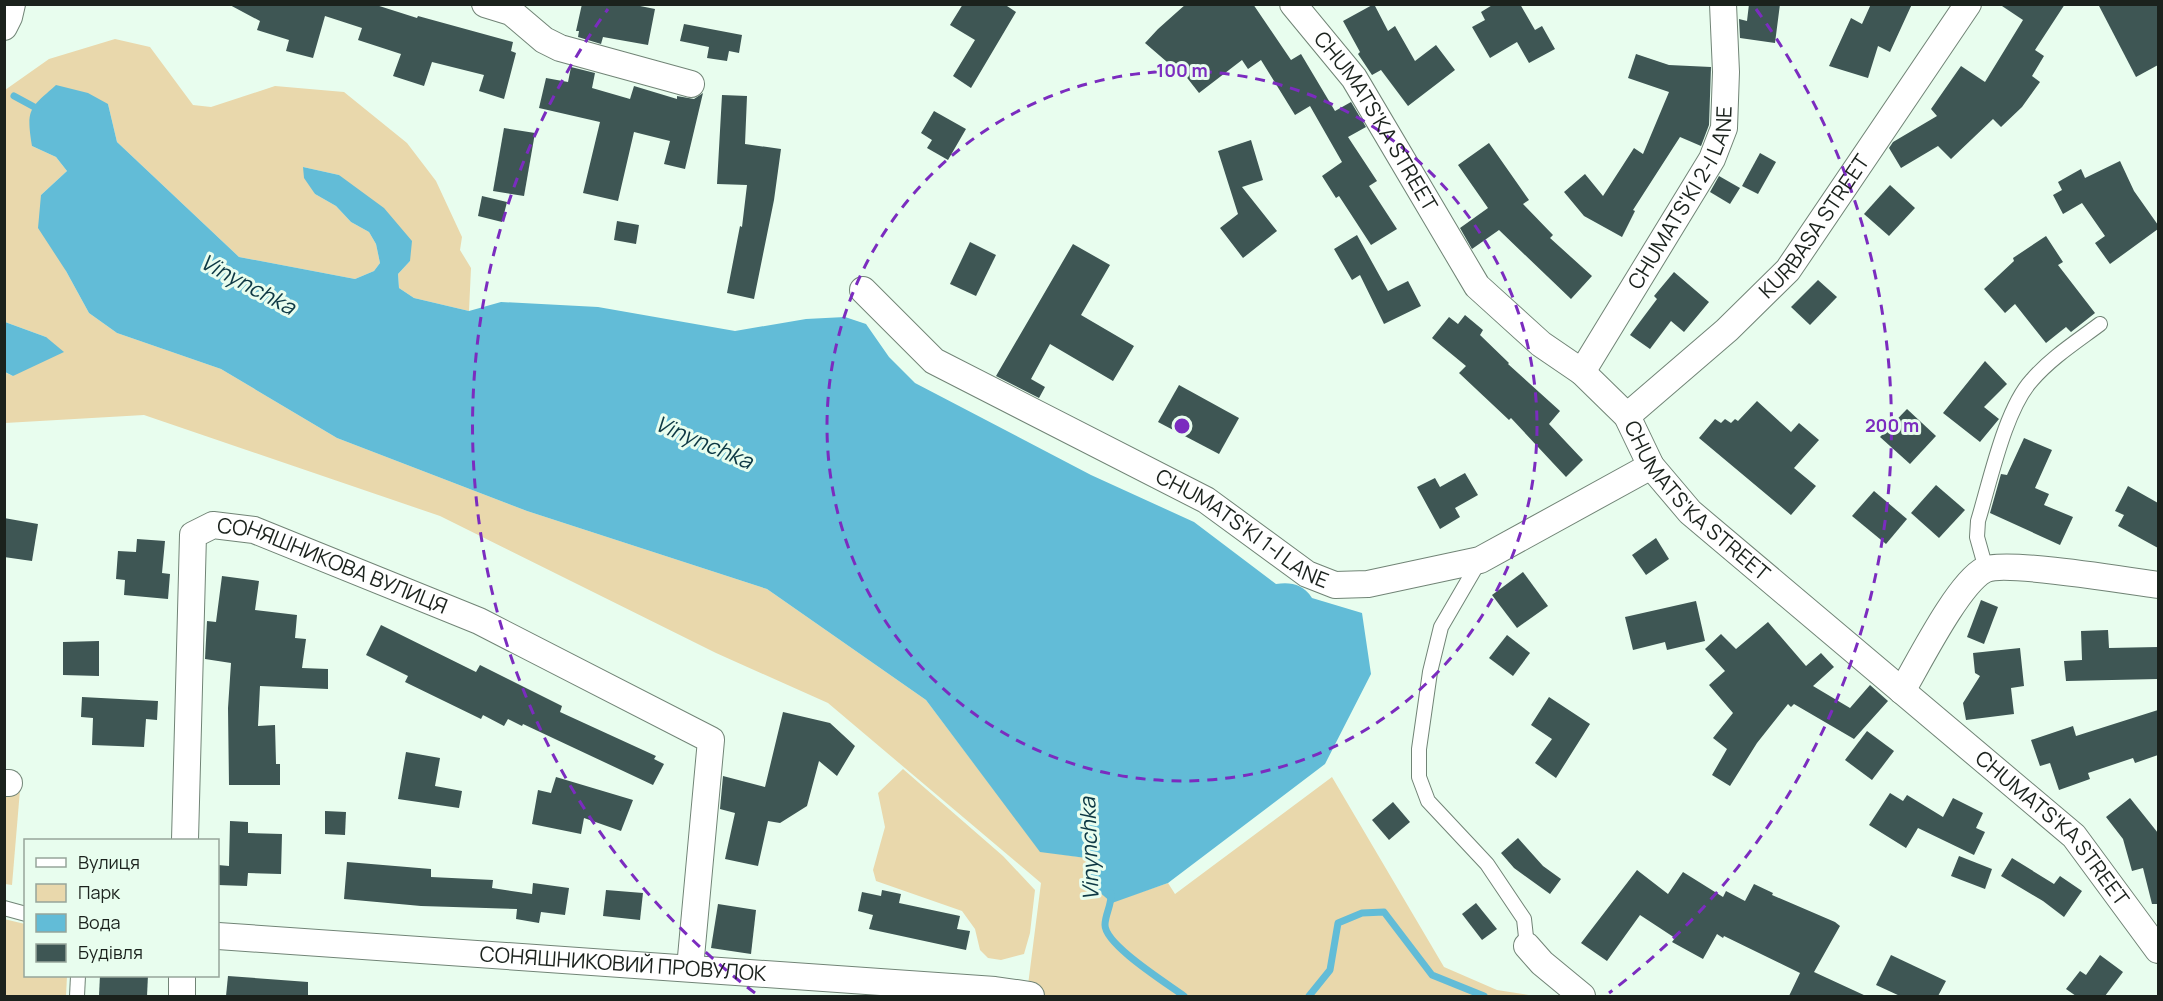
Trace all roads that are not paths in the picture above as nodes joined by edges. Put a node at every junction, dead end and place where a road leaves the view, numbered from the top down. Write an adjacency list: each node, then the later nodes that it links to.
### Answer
1 (12, 4): 6 (street)
2 (485, 4): 7 (street)
3 (1293, 4): 10 (street, CHUMATS'KA STREET)
4 (1723, 4): 10 (street, CHUMATS'KI 2-I LANE)
5 (1968, 4): 11 (street, KURBASA STREET)
6 (4, 27)
7 (691, 84)
8 (862, 290): 13 (street, CHUMATS'KI 1-I LANE)
9 (2100, 324): 14 (lane)
10 (1582, 372): 11 (street, CHUMATS'KA STREET)
11 (1627, 416): 12 (street, CHUMATS'KA STREET)
12 (1651, 466): 13 (street, CHUMATS'KI 1-I LANE); 16 (street, CHUMATS'KA STREET)
13 (1480, 560): 21 (lane)
14 (1986, 569): 15 (street); 16 (street)
15 (2158, 585)
16 (1902, 691): 22 (street, CHUMATS'KA STREET)
17 (185, 839): 23 (street, СОНЯШНИКОВА ВУЛИЦЯ)
18 (4, 908): 19 (lane)
19 (24, 913)
20 (219, 936): 23 (street, СОНЯШНИКОВИЙ ПРОВУЛОК)
21 (1527, 946): 29 (street)
22 (2158, 950)
23 (690, 969): 28 (street, СОНЯШНИКОВИЙ ПРОВУЛОК)
24 (78, 977): 26 (lane)
25 (182, 977): 27 (street)
26 (77, 996)
27 (182, 996)
28 (1031, 996)
29 (1582, 996)

